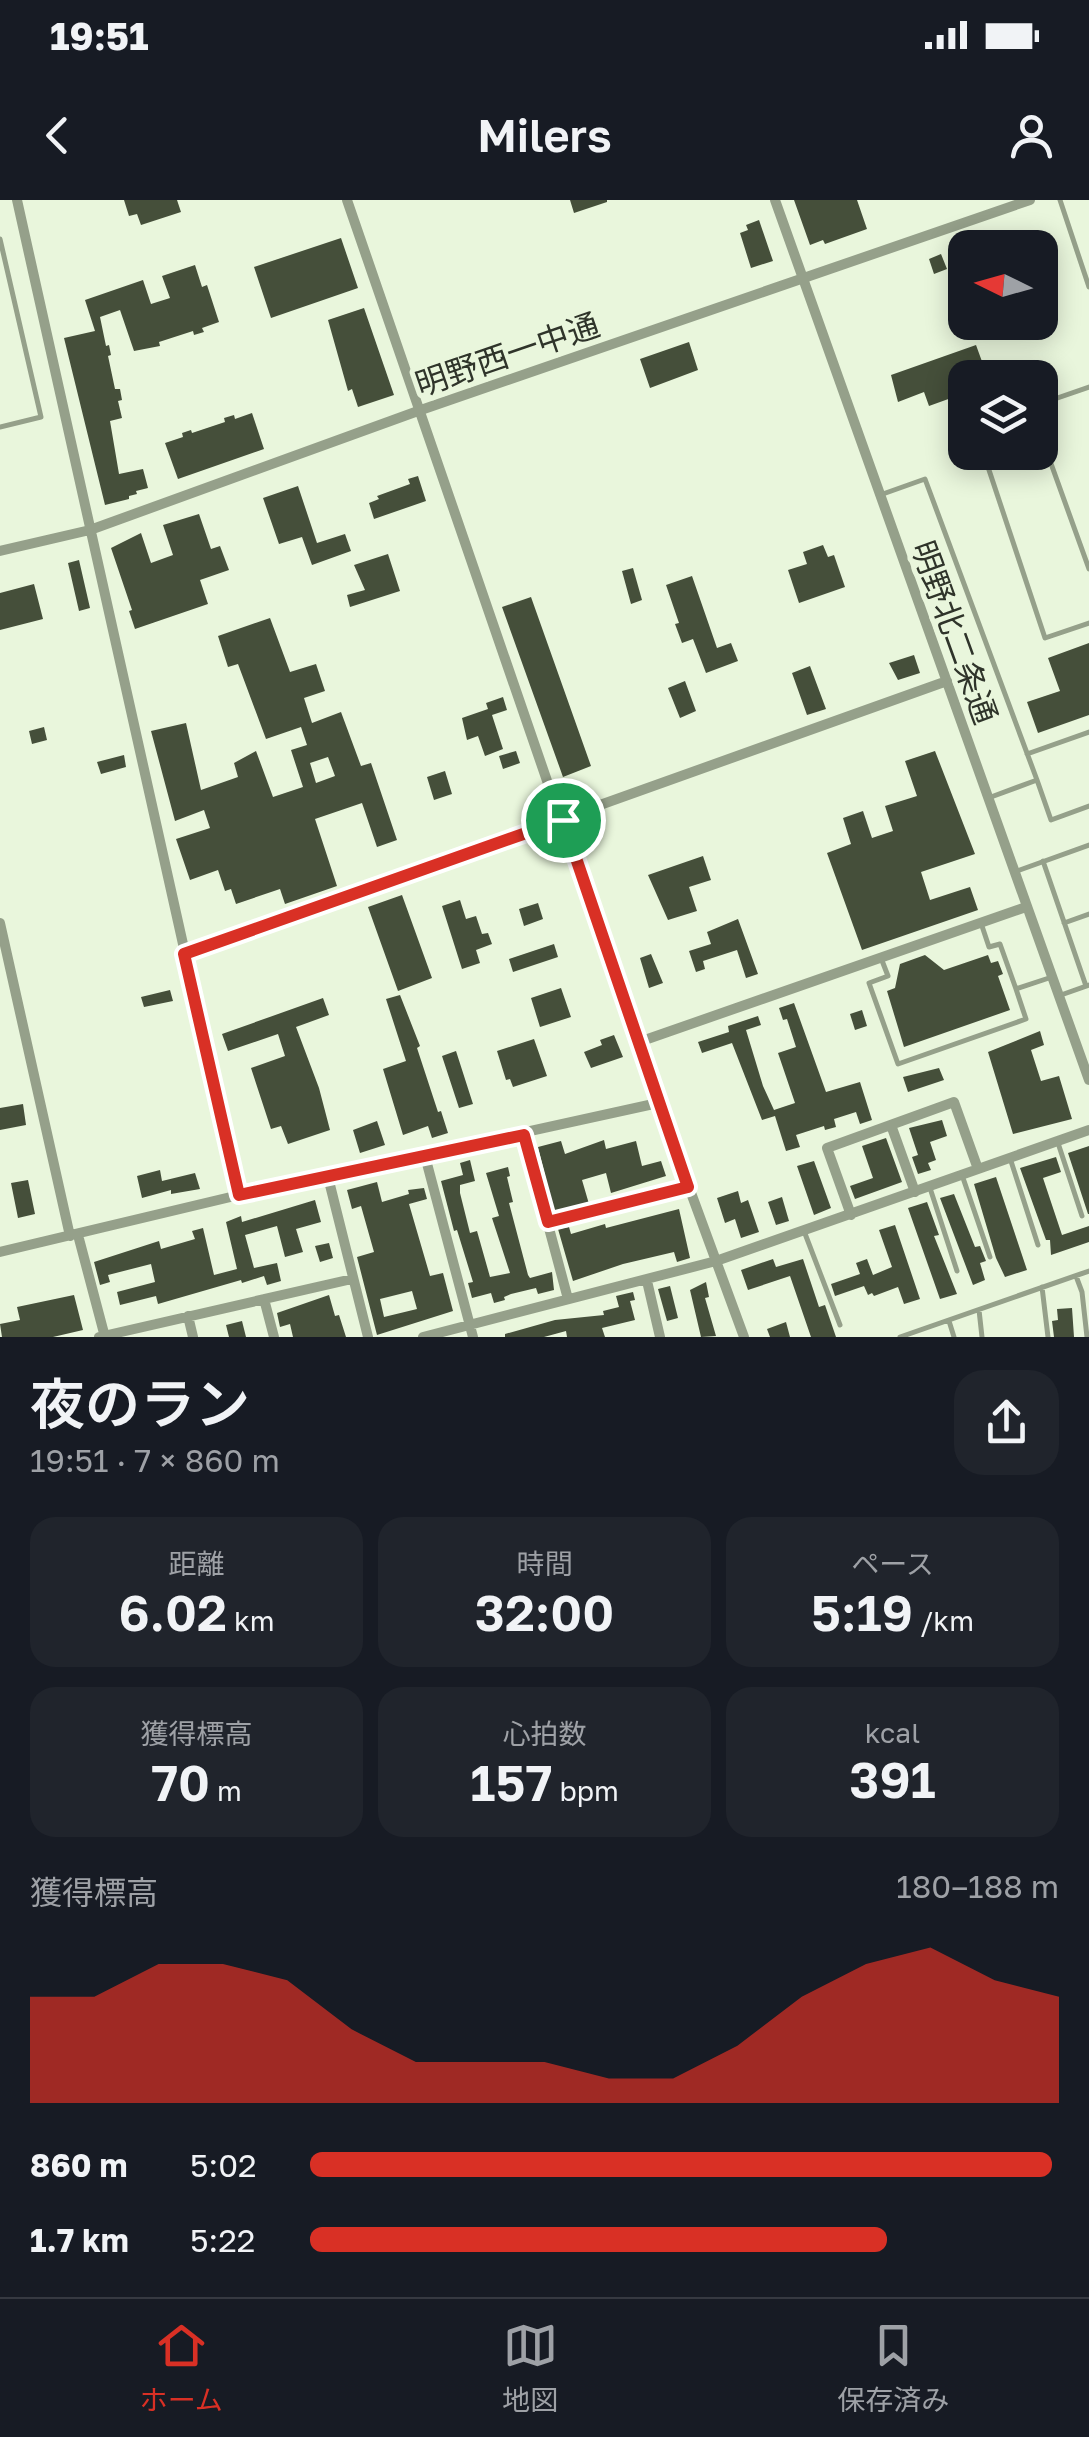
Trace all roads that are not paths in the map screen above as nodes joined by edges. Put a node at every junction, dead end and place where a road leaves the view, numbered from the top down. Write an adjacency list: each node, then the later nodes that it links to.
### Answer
1 (17, 200): 17 (street)
2 (346, 200): 12 (street)
3 (776, 200): 7 (street, 明野北二条通)
4 (1030, 200): 7 (street, 明野西一中通)
5 (1060, 200): 8 (lane)
6 (0, 238): 13 (lane)
7 (802, 278): 12 (street, 明野西一中通); 16 (street, 明野北二条通)
8 (1089, 287)
9 (1088, 388): 10 (lane); 11 (lane)
10 (1089, 397)
11 (1058, 398)
12 (418, 412): 17 (street, 明野西一中通); 27 (street)
13 (0, 427)
14 (989, 470): 20 (lane)
15 (1053, 470): 19 (lane)
16 (880, 496): 21 (street, 明野北二条通); 23 (lane)
17 (90, 530): 18 (street, 明野西一中通); 36 (street)
18 (0, 551)
19 (1089, 569)
20 (1089, 623)
21 (947, 681): 25 (street, 明野北二条通); 27 (street)
22 (1089, 732): 23 (lane)
23 (1027, 754): 24 (lane)
24 (1036, 780): 25 (lane); 26 (lane)
25 (988, 798): 30 (street, 明野北二条通)
26 (1089, 806)
27 (563, 820): 36 (street); 44 (street)
28 (1089, 844): 29 (lane)
29 (1042, 861): 30 (lane); 35 (lane)
30 (1014, 872): 31 (street, 明野北二条通)
31 (1026, 907): 34 (street); 38 (street, 明野北二条通)
32 (1089, 914): 35 (lane)
33 (0, 922): 40 (street)
34 (980, 923): 37 (street); 42 (lane)
35 (1064, 923): 39 (lane)
36 (184, 954): 60 (street)
37 (882, 958): 42 (lane); 44 (street)
38 (1052, 976): 42 (lane); 43 (street, 明野北二条通)
39 (1088, 985): 43 (lane)
40 (14, 986): 41 (lane); 65 (street)
41 (0, 988)
42 (1016, 990)
43 (1058, 996): 45 (street, 明野北二条通)
44 (639, 1042): 47 (street)
45 (1083, 1047): 46 (street, 明野北二条通)
46 (1089, 1080)
47 (658, 1103): 50 (street); 58 (street)
48 (891, 1125): 54 (street); 59 (street); 61 (street)
49 (1089, 1130): 51 (street)
50 (524, 1135): 52 (street); 63 (street)
51 (1057, 1141): 53 (street); 62 (lane)
52 (425, 1156): 56 (street); 82 (street)
53 (1010, 1158): 54 (street); 66 (lane)
54 (978, 1169): 55 (street)
55 (962, 1175): 57 (street); 68 (lane)
56 (328, 1177): 60 (street); 73 (street)
57 (930, 1186): 59 (street); 70 (lane)
58 (688, 1187): 63 (street); 69 (street)
59 (915, 1192): 61 (street)
60 (239, 1195): 65 (street)
61 (851, 1215): 64 (street)
62 (1082, 1216)
63 (548, 1222): 77 (street)
64 (804, 1231): 69 (street); 81 (lane)
65 (74, 1236): 67 (street); 84 (street)
66 (1038, 1245)
67 (0, 1252)
68 (990, 1257)
69 (716, 1261): 74 (street); 90 (street)
70 (957, 1270)
71 (1089, 1270): 72 (lane)
72 (1076, 1275): 75 (lane); 94 (lane)
73 (352, 1279): 76 (street); 87 (street)
74 (647, 1281): 77 (street); 89 (street)
75 (1042, 1287): 78 (lane); 93 (lane)
76 (264, 1299): 79 (street); 86 (street)
77 (568, 1299): 82 (street)
78 (979, 1309): 80 (lane); 92 (lane)
79 (188, 1316): 84 (street); 85 (street)
80 (949, 1320): 83 (lane); 91 (lane)
81 (840, 1325)
82 (472, 1331): 88 (street)
83 (903, 1336)
84 (103, 1337)
85 (194, 1337)
86 (274, 1337)
87 (368, 1337)
88 (423, 1337)
89 (660, 1337)
90 (744, 1337)
91 (954, 1337)
92 (982, 1337)
93 (1048, 1337)
94 (1087, 1337)

